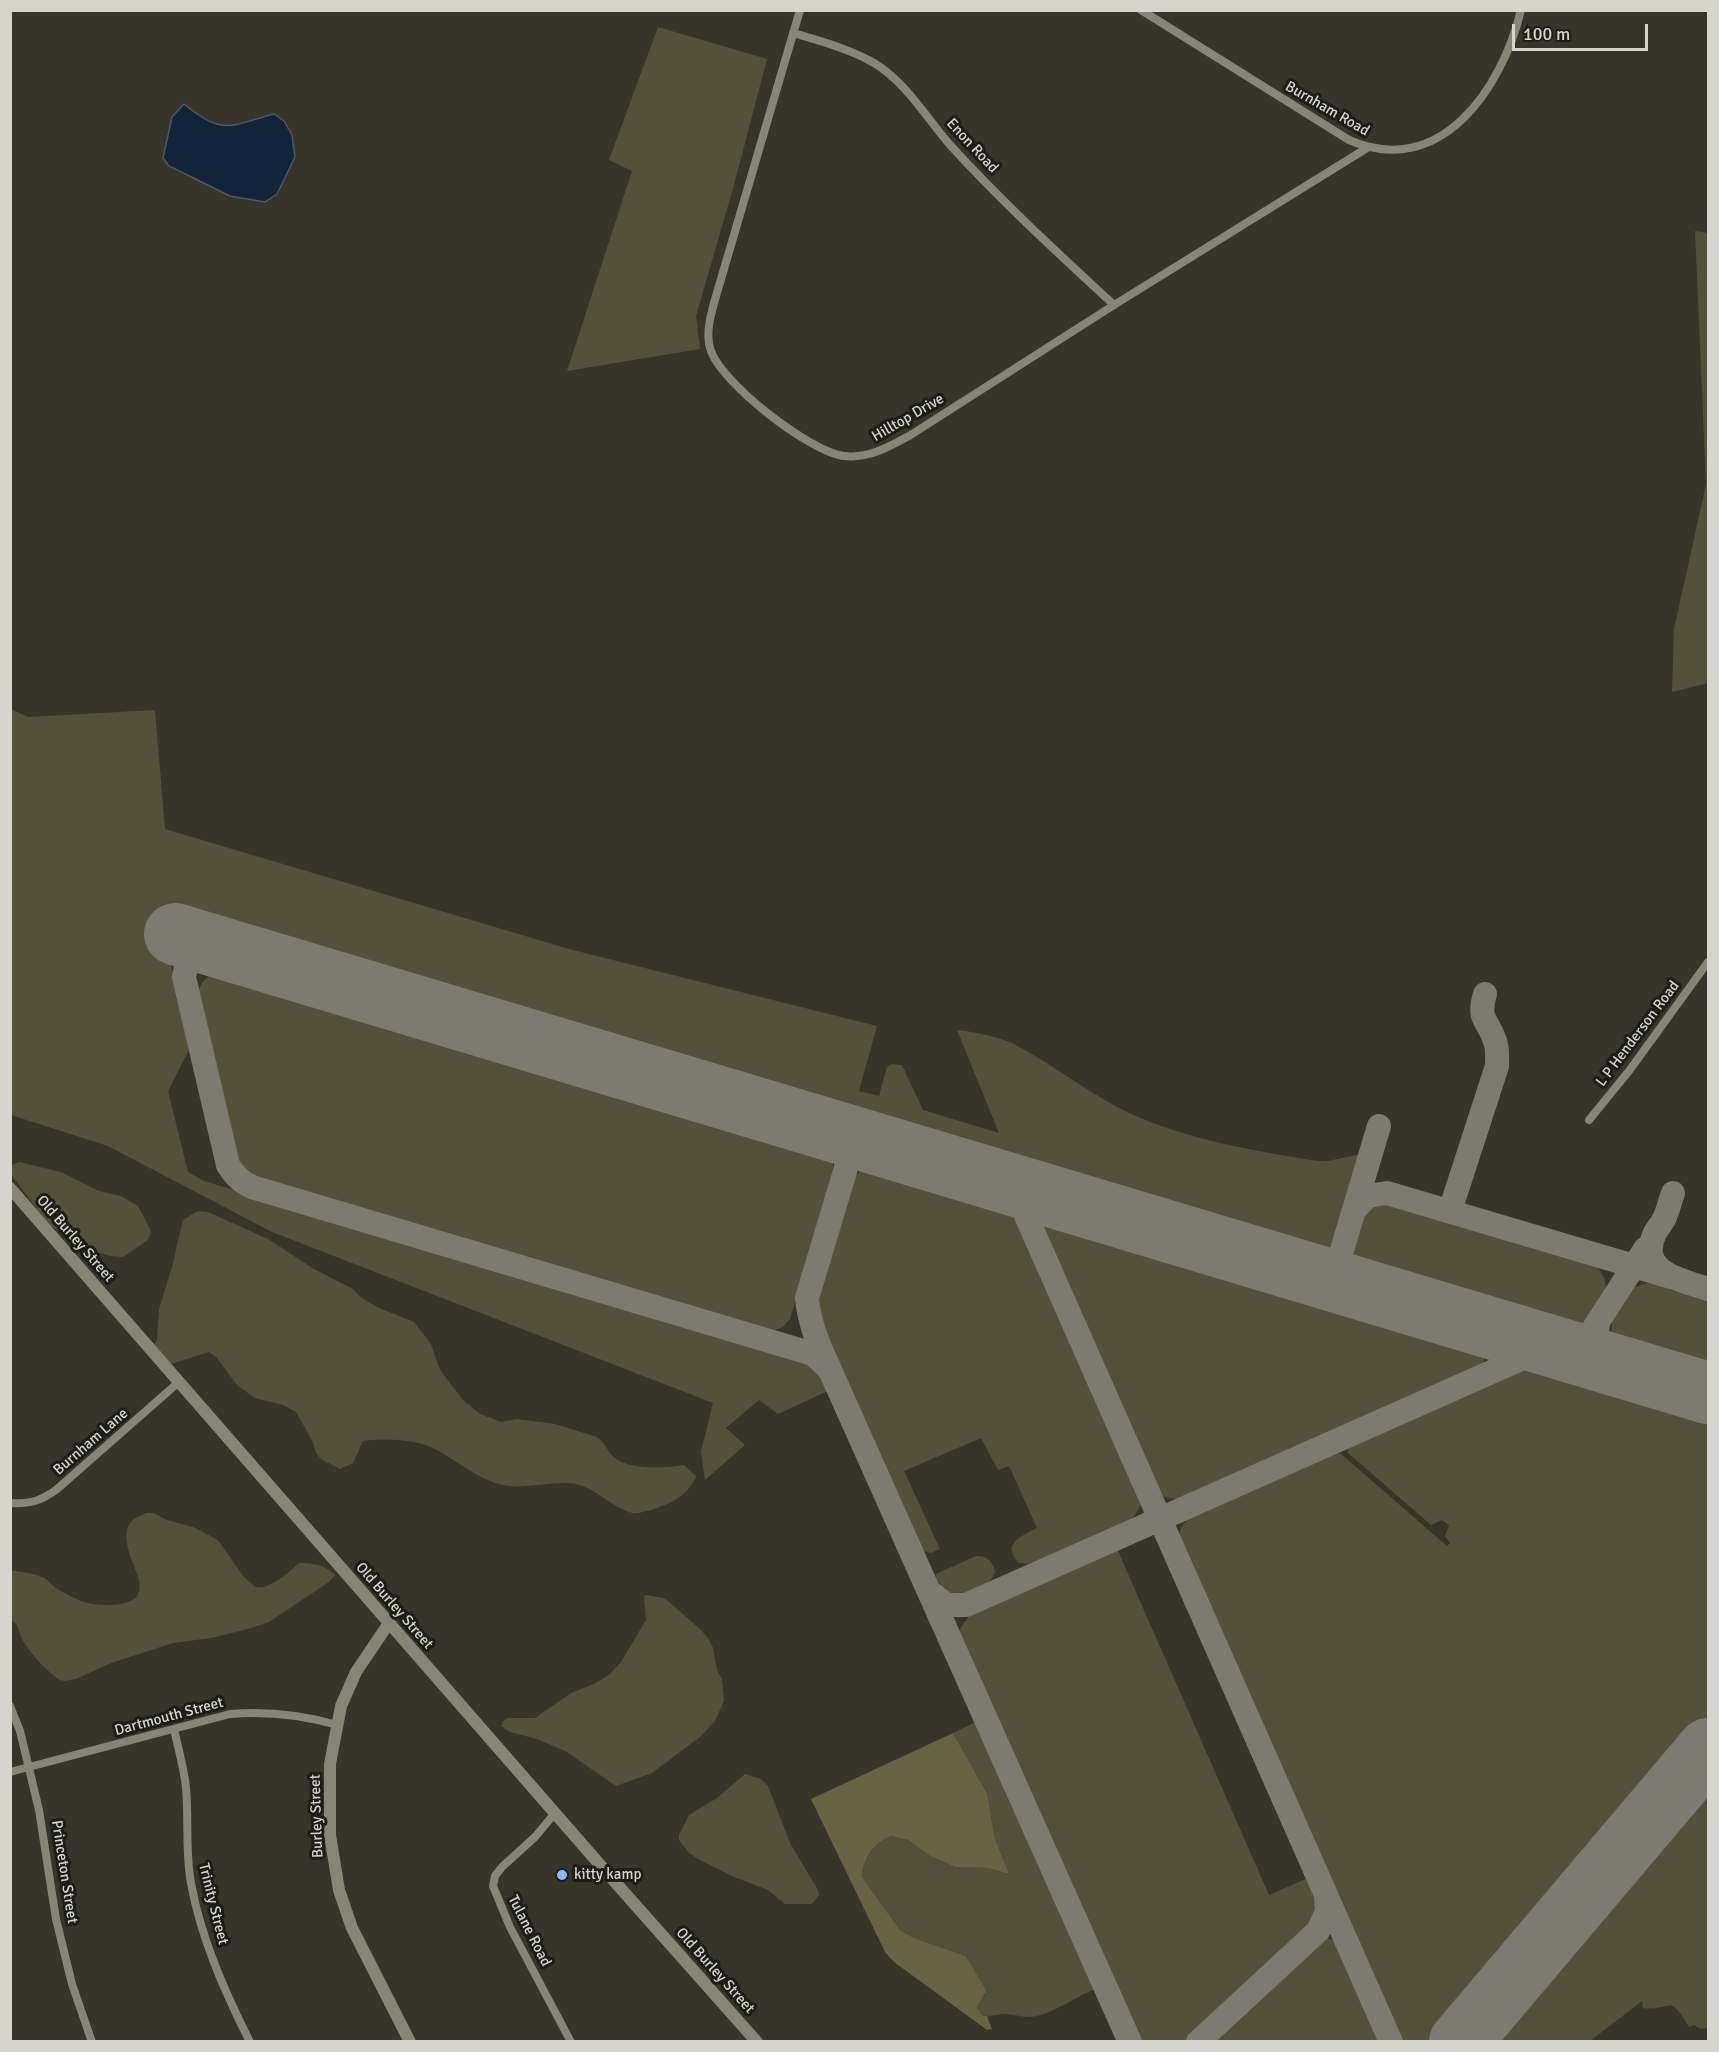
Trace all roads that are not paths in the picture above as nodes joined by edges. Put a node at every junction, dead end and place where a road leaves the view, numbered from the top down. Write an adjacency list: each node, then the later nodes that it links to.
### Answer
1 (800, 10): 4 (street, Hilltop Drive)
2 (1141, 10): 5 (street, Burnham Road)
3 (1521, 10): 5 (street, Burnham Road)
4 (793, 33): 6 (street, Enon Road); 6 (street, Hilltop Drive)
5 (1367, 148): 6 (street, Hilltop Drive)
6 (1113, 305)
7 (1708, 962): 8 (street, L P Henderson Road)
8 (1588, 1120)
9 (10, 1188): 10 (main road, Old Burley Street)
10 (180, 1381): 11 (street, Burnham Lane); 12 (main road, Old Burley Street)
11 (10, 1503)
12 (389, 1623): 14 (main road, Burley Street); 18 (main road, Old Burley Street)
13 (10, 1706): 16 (street, Princeton Street)
14 (337, 1725): 15 (street, Dartmouth Street); 21 (main road, Burley Street)
15 (174, 1730): 16 (street, Dartmouth Street); 20 (street, Trinity Street)
16 (28, 1768): 17 (street, Dartmouth Street); 19 (street, Princeton Street)
17 (10, 1772)
18 (555, 1812): 22 (street, Tulane Road); 23 (main road, Old Burley Street)
19 (92, 2042)
20 (250, 2042)
21 (410, 2042)
22 (571, 2042)
23 (758, 2042)

